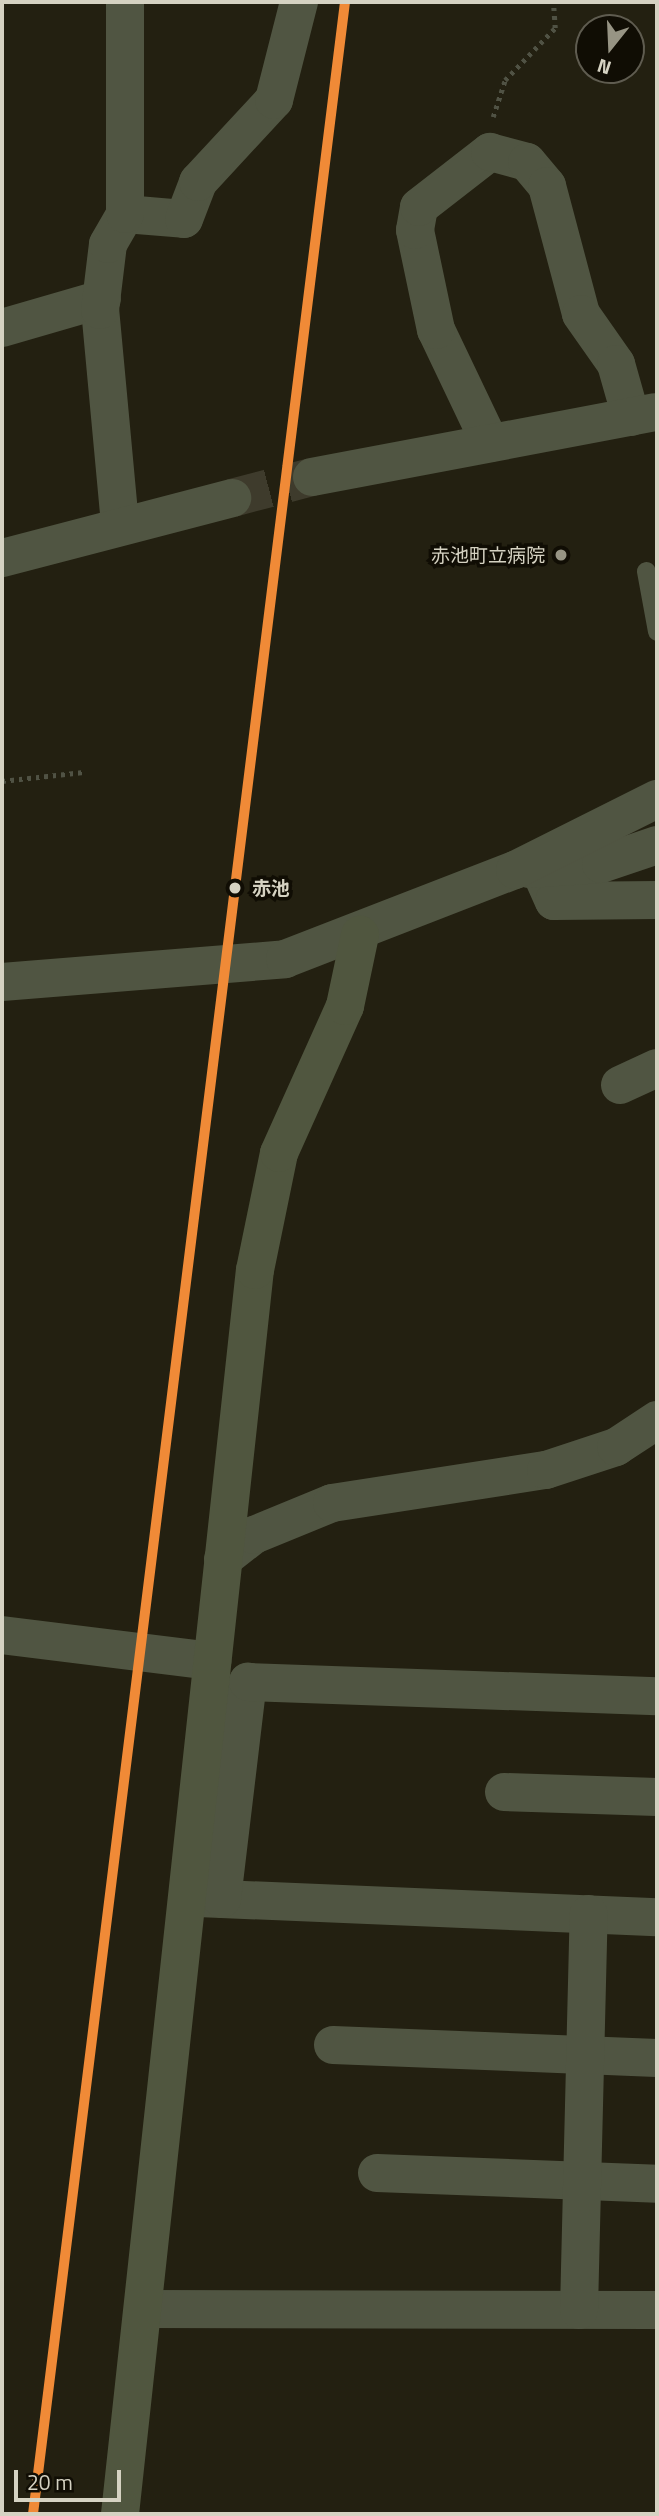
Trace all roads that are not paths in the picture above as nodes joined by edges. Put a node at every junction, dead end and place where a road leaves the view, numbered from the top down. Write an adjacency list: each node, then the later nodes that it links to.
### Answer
1 (125, 2): 3 (street)
2 (299, 2): 3 (street)
3 (125, 214): 4 (street)
4 (102, 299): 5 (street); 10 (street)
5 (2, 328)
6 (644, 414): 7 (street); 7 (street)
7 (490, 443): 8 (street)
8 (312, 477)
9 (232, 498): 10 (street)
10 (120, 524): 11 (street)
11 (2, 558)
12 (646, 571): 13 (lane)
13 (657, 631)
14 (657, 799): 16 (street)
15 (657, 845): 16 (street)
16 (527, 869): 17 (street); 18 (street)
17 (657, 900)
18 (360, 935): 19 (street); 23 (street)
19 (2, 982)
20 (657, 1068): 21 (street)
21 (620, 1085)
22 (657, 1420): 23 (street)
23 (223, 1559): 25 (street)
24 (2, 1635): 25 (street)
25 (204, 1661): 29 (street)
26 (657, 1696): 29 (street)
27 (505, 1793): 28 (street)
28 (657, 1797)
29 (204, 1898): 30 (street); 38 (street)
30 (589, 1914): 31 (street); 33 (street)
31 (657, 1917)
32 (333, 2045): 33 (street)
33 (585, 2055): 34 (street); 36 (street)
34 (657, 2058)
35 (377, 2173): 36 (street)
36 (582, 2180): 37 (street); 39 (street)
37 (657, 2184)
38 (144, 2309): 39 (street); 41 (street)
39 (579, 2309): 40 (street)
40 (657, 2310)
41 (120, 2514)

